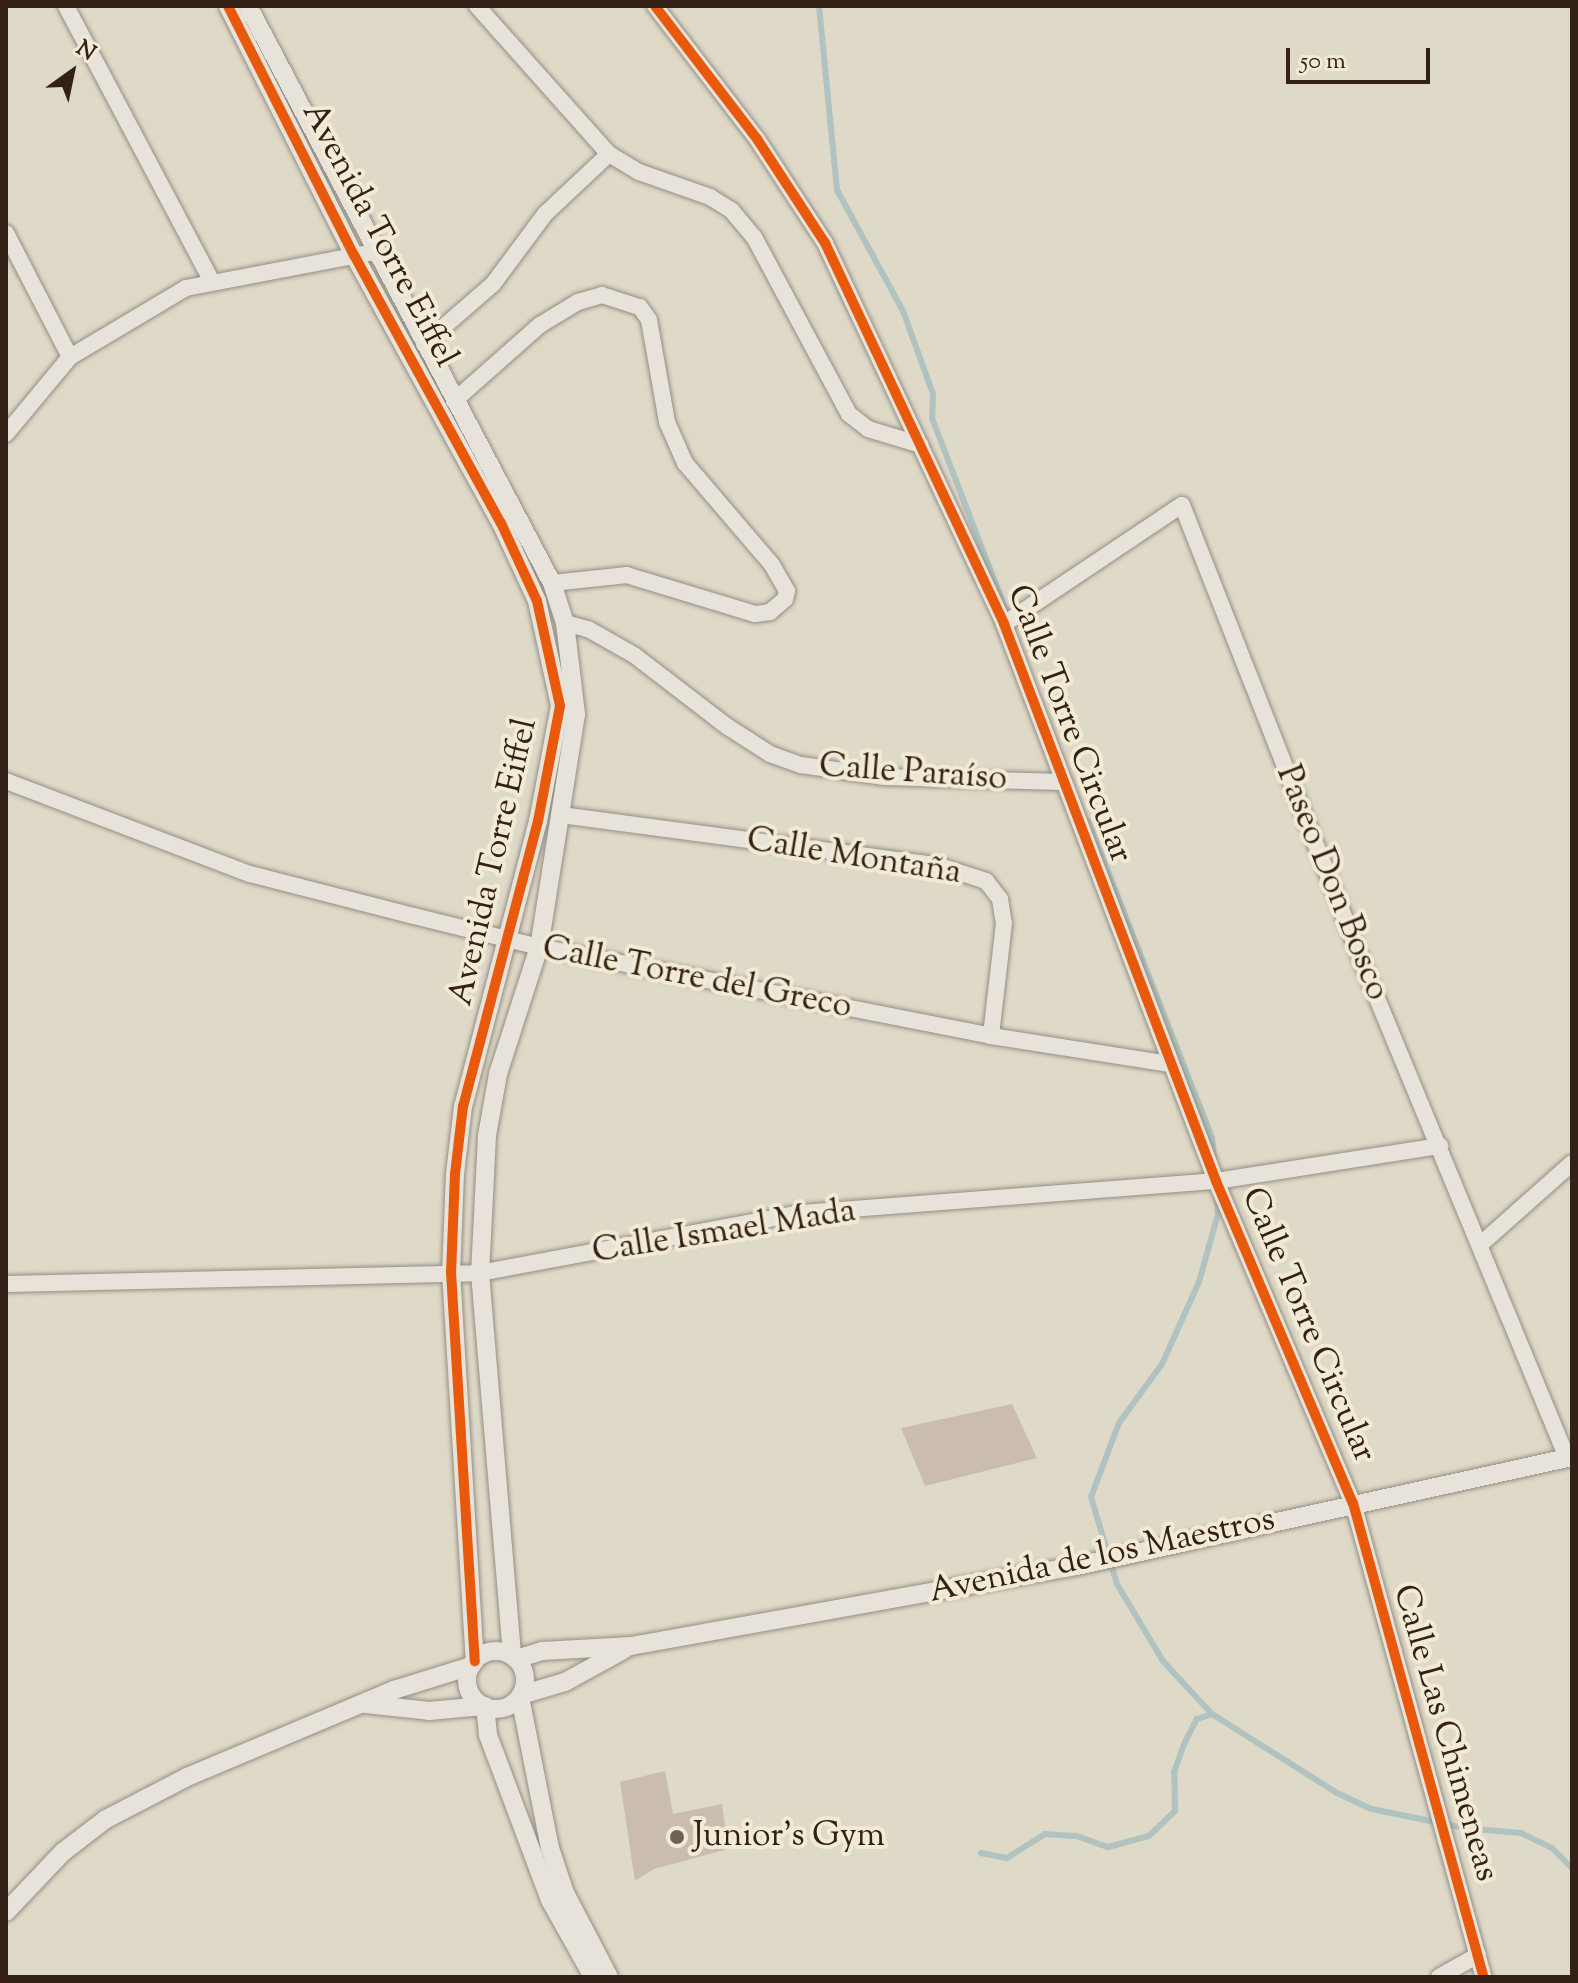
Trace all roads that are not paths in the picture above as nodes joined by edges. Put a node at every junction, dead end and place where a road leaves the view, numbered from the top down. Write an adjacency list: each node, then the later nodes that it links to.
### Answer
1 (66, 6): 10 (street)
2 (228, 6): 9 (street, Avenida Torre Eiffel)
3 (248, 6): 8 (street, Avenida Torre Eiffel)
4 (477, 6): 6 (street)
5 (655, 6): 15 (street, Calle Torre Circular)
6 (609, 154): 11 (street); 15 (street)
7 (6, 233): 12 (street)
8 (374, 252): 9 (street); 11 (street, Avenida Torre Eiffel)
9 (354, 255): 10 (street); 22 (street, Avenida Torre Eiffel)
10 (211, 280): 12 (street)
11 (424, 344): 13 (street, Avenida Torre Eiffel)
12 (70, 357): 14 (street)
13 (454, 401): 16 (street, Avenida Torre Eiffel); 16 (street)
14 (6, 434)
15 (921, 445): 18 (street, Calle Torre Circular)
16 (552, 583): 17 (street, Avenida Torre Eiffel)
17 (565, 623): 20 (street, Calle Paraíso); 21 (street, Avenida Torre Eiffel)
18 (1004, 624): 20 (street, Calle Torre Circular); 26 (street, Paseo Don Bosco)
19 (6, 781): 22 (street, Calle Torre del Greco)
20 (1062, 782): 25 (street, Calle Torre Circular)
21 (561, 815): 23 (street, Avenida Torre Eiffel); 24 (street, Calle Montaña)
22 (508, 939): 23 (street, Calle Torre del Greco); 30 (street, Avenida Torre Eiffel)
23 (539, 947): 24 (street, Calle Torre del Greco); 31 (street, Avenida Torre Eiffel)
24 (991, 1036): 25 (street, Calle Torre del Greco)
25 (1169, 1064): 28 (street, Calle Torre Circular)
26 (1440, 1146): 28 (street, Calle Ismael Mada); 29 (street, Paseo Don Bosco)
27 (1572, 1163): 29 (street)
28 (1216, 1181): 31 (street, Calle Ismael Mada); 34 (street, Calle Torre Circular)
29 (1482, 1243): 33 (street, Paseo Don Bosco)
30 (451, 1272): 31 (street, Calle Ismael Mada); 32 (street, Calle Ismael Mada); 37 (street, Avenida Torre Eiffel)
31 (480, 1273): 36 (street, Avenida Torre Eiffel)
32 (6, 1284)
33 (1570, 1457): 34 (street, Avenida de los Maestros)
34 (1353, 1503): 35 (street, Avenida de los Maestros); 42 (street, Calle Las Chimeneas)
35 (631, 1646): 36 (street, Avenida de los Maestros); 38 (street, Avenida de los Maestros)
36 (514, 1658): 37 (street); 38 (street)
37 (473, 1663): 39 (street); 40 (street)
38 (520, 1696): 40 (street); 44 (street)
39 (366, 1704): 40 (street); 41 (street)
40 (484, 1706): 43 (street)
41 (6, 1912)
42 (1478, 1955): 45 (street); 46 (street, Calle Las Chimeneas)
43 (593, 1977)
44 (609, 1977)
45 (1439, 1977)
46 (1484, 1977)

